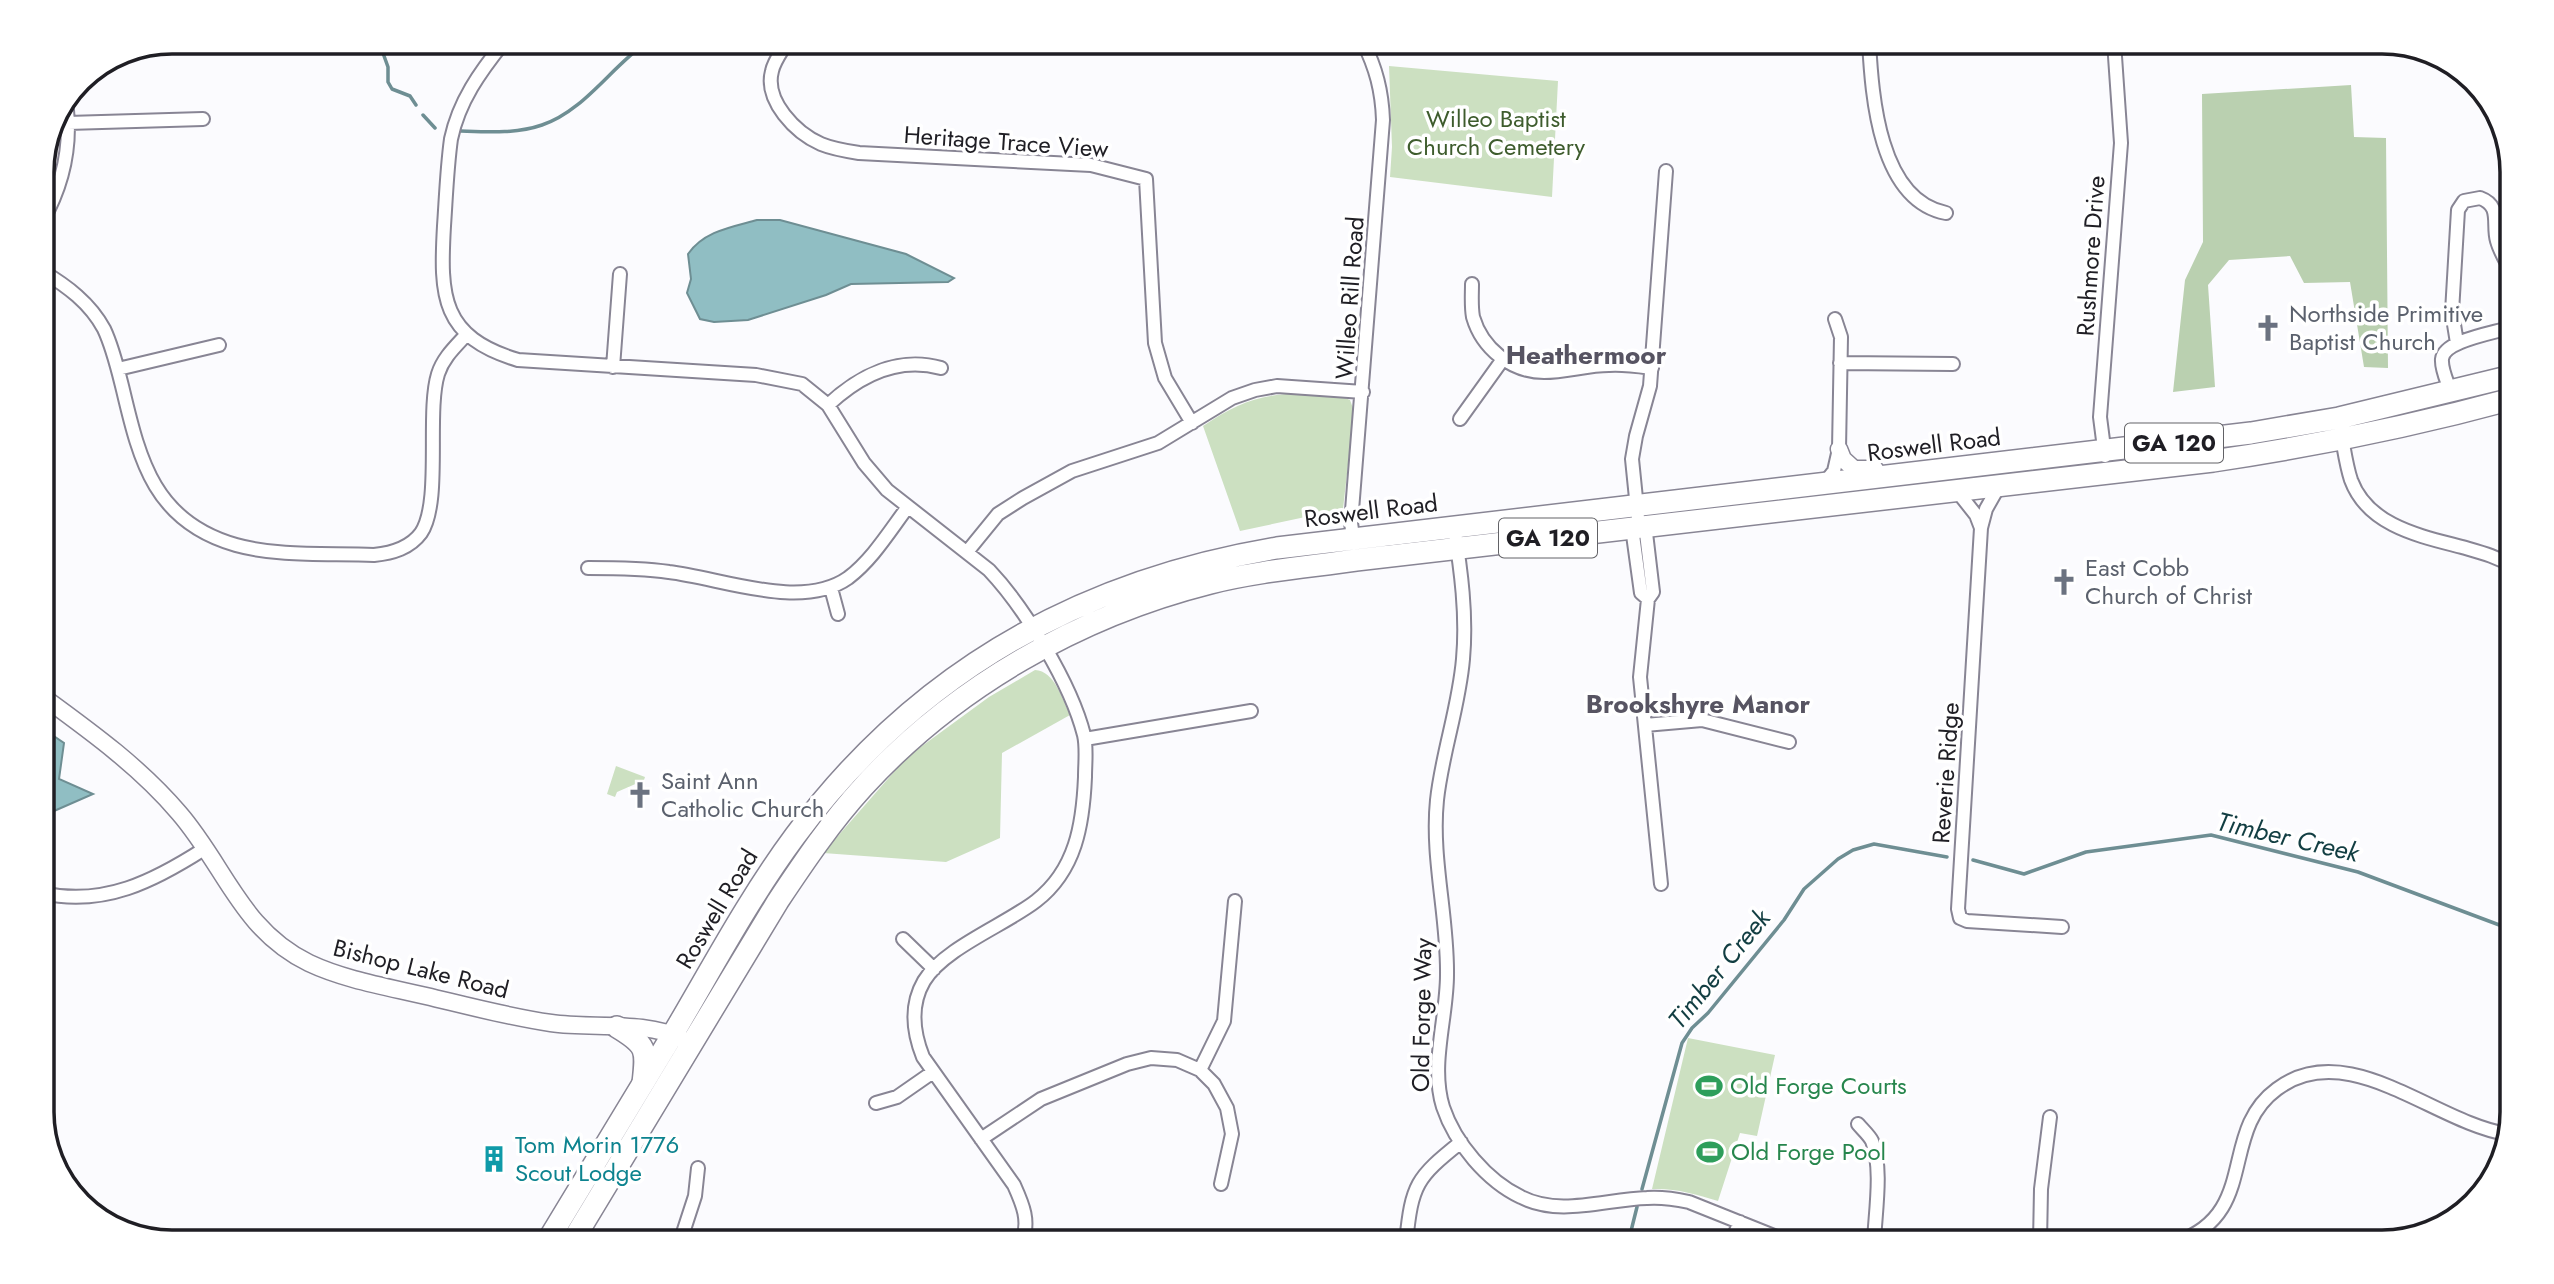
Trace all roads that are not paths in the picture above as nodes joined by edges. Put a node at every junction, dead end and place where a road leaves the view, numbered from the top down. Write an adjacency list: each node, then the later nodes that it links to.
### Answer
1 (495, 54): 18 (street)
2 (781, 54): 35 (street, Heritage Trace View)
3 (1368, 54): 29 (street, Willeo Rill Road)
4 (1870, 54): 11 (street)
5 (2115, 54): 38 (street, Rushmore Drive)
6 (69, 116): 8 (street)
7 (67, 118): 10 (street)
8 (203, 119)
9 (1666, 171): 26 (street)
10 (55, 193)
11 (1946, 213)
12 (2499, 246): 19 (street)
13 (620, 274): 24 (street)
14 (55, 280): 27 (street)
15 (1472, 284): 21 (street)
16 (1835, 319): 22 (street)
17 (2499, 331): 19 (street)
18 (466, 335): 24 (street); 27 (street)
19 (2457, 343): 30 (street)
20 (219, 345): 27 (street)
21 (1503, 359): 26 (street); 34 (street)
22 (1840, 363): 23 (street); 37 (street)
23 (1953, 365)
24 (613, 367): 32 (street)
25 (941, 368): 32 (street)
26 (1651, 368): 44 (street)
27 (118, 369)
28 (2499, 380): 30 (main road, Roswell Road / GA 120)
29 (1363, 392): 35 (street); 50 (street, Willeo Rill Road)
30 (2451, 393): 33 (main road, Roswell Road / GA 120)
31 (2499, 402): 36 (main road, Roswell Road / GA 120)
32 (828, 405): 45 (street)
33 (2339, 418): 36 (street); 38 (main road, Roswell Road / GA 120)
34 (1460, 419)
35 (1192, 423): 51 (street)
36 (2342, 440): 40 (main road, Roswell Road / GA 120); 52 (street)
37 (1839, 449): 39 (street); 41 (street)
38 (2104, 452): 39 (main road, Roswell Road / GA 120); 40 (street, Rushmore Drive)
39 (1933, 471): 41 (main road, Roswell Road / GA 120)
40 (2108, 473): 42 (main road, Roswell Road / GA 120)
41 (1824, 484): 44 (main road, Roswell Road / GA 120)
42 (1999, 486): 43 (main road, Roswell Road / GA 120); 48 (street, Reverie Ridge)
43 (1957, 491): 47 (main road, Roswell Road / GA 120); 48 (street)
44 (1636, 506): 46 (main road, Roswell Road / GA 120); 47 (street)
45 (907, 508): 51 (street); 54 (street)
46 (1454, 527): 49 (street, Old Forge Way); 50 (main road, Roswell Road / GA 120)
47 (1639, 528): 49 (main road, Roswell Road / GA 120); 60 (street)
48 (1981, 528): 67 (street, Reverie Ridge)
49 (1457, 549): 50 (main road, Roswell Road / GA 120); 80 (street, Old Forge Way)
50 (1355, 550): 56 (main road, Roswell Road / GA 120); 57 (main road, Roswell Road / GA 120)
51 (967, 552): 56 (street)
52 (2499, 560)
53 (588, 568): 54 (street)
54 (831, 588): 55 (street)
55 (838, 614)
56 (1033, 628): 57 (street); 71 (main road, Roswell Road / GA 120)
57 (1044, 648): 61 (street); 71 (main road, Roswell Road / GA 120)
58 (55, 705): 63 (street, Bishop Lake Road)
59 (1251, 711): 61 (street)
60 (1645, 725): 62 (street); 64 (street)
61 (1085, 739): 69 (street)
62 (1789, 742)
63 (204, 849): 65 (street); 70 (street, Bishop Lake Road)
64 (1661, 884)
65 (55, 895)
66 (1235, 901): 72 (street)
67 (2062, 927)
68 (903, 939): 69 (street)
69 (934, 969): 73 (street)
70 (617, 1027): 71 (street, Bishop Lake Road); 74 (main road)
71 (682, 1040): 74 (main road, Roswell Road / GA 120); 85 (main road, Roswell Road / GA 120)
72 (1200, 1070): 79 (street); 82 (street)
73 (933, 1072): 75 (street); 79 (street)
74 (643, 1083): 84 (main road, Roswell Road / GA 120)
75 (876, 1103)
76 (2050, 1117): 92 (street)
77 (1858, 1124): 91 (street)
78 (2497, 1131): 93 (street)
79 (981, 1139): 87 (street)
80 (1461, 1142): 83 (street, Old Forge Way); 88 (street)
81 (698, 1168): 86 (street)
82 (1221, 1184)
83 (1740, 1222): 89 (street); 90 (street, Old Forge Way)
84 (554, 1230)
85 (579, 1230)
86 (684, 1230)
87 (1024, 1230)
88 (1407, 1230)
89 (1736, 1230)
90 (1760, 1230)
91 (1875, 1230)
92 (2040, 1230)
93 (2202, 1230)

